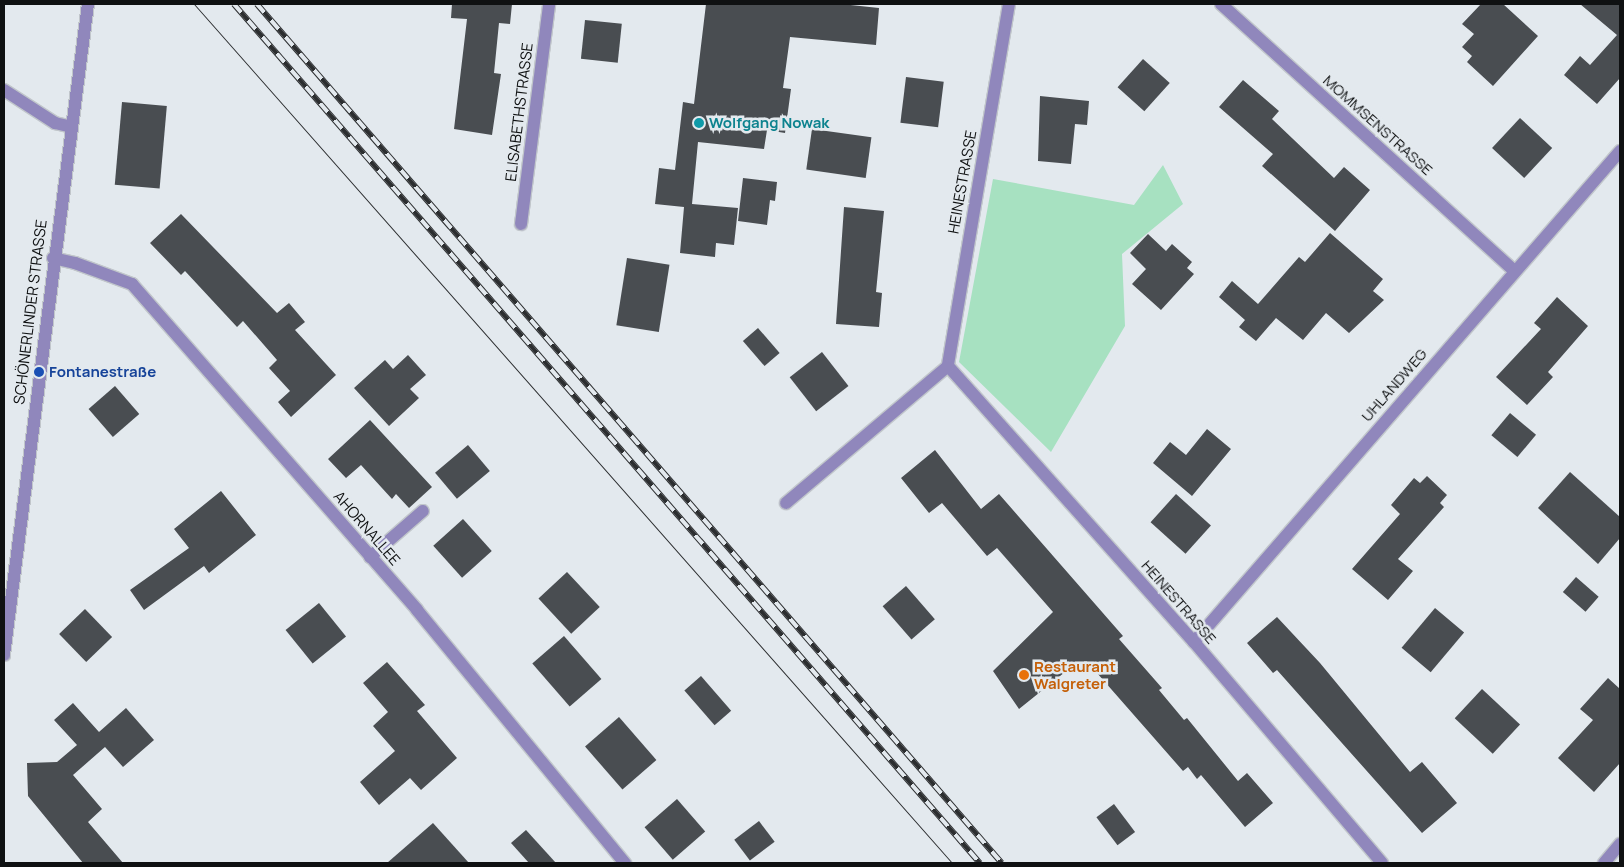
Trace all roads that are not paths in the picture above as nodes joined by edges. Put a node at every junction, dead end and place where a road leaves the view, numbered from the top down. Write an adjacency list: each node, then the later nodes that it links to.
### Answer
1 (88, 4): 6 (street, SCHÖNERLINDER STRASSE)
2 (549, 4): 8 (street, ELISABETHSTRASSE)
3 (1009, 4): 11 (street, HEINESTRASSE)
4 (1221, 4): 10 (street, MOMMSENSTRASSE)
5 (4, 90): 6 (street)
6 (72, 127): 9 (street, SCHÖNERLINDER STRASSE)
7 (1620, 151): 10 (street, UHLANDWEG)
8 (521, 224)
9 (53, 258): 14 (street, AHORNALLEE); 15 (street, SCHÖNERLINDER STRASSE)
10 (1514, 271): 16 (street, UHLANDWEG)
11 (948, 366): 12 (street); 16 (street, HEINESTRASSE)
12 (786, 503)
13 (423, 511): 14 (street)
14 (370, 557): 19 (street, AHORNALLEE)
15 (7, 604): 17 (street, SCHÖNERLINDER STRASSE)
16 (1194, 642): 20 (street, HEINESTRASSE)
17 (4, 655)
18 (1620, 844): 21 (street)
19 (626, 863)
20 (1382, 863)
21 (1604, 863)

